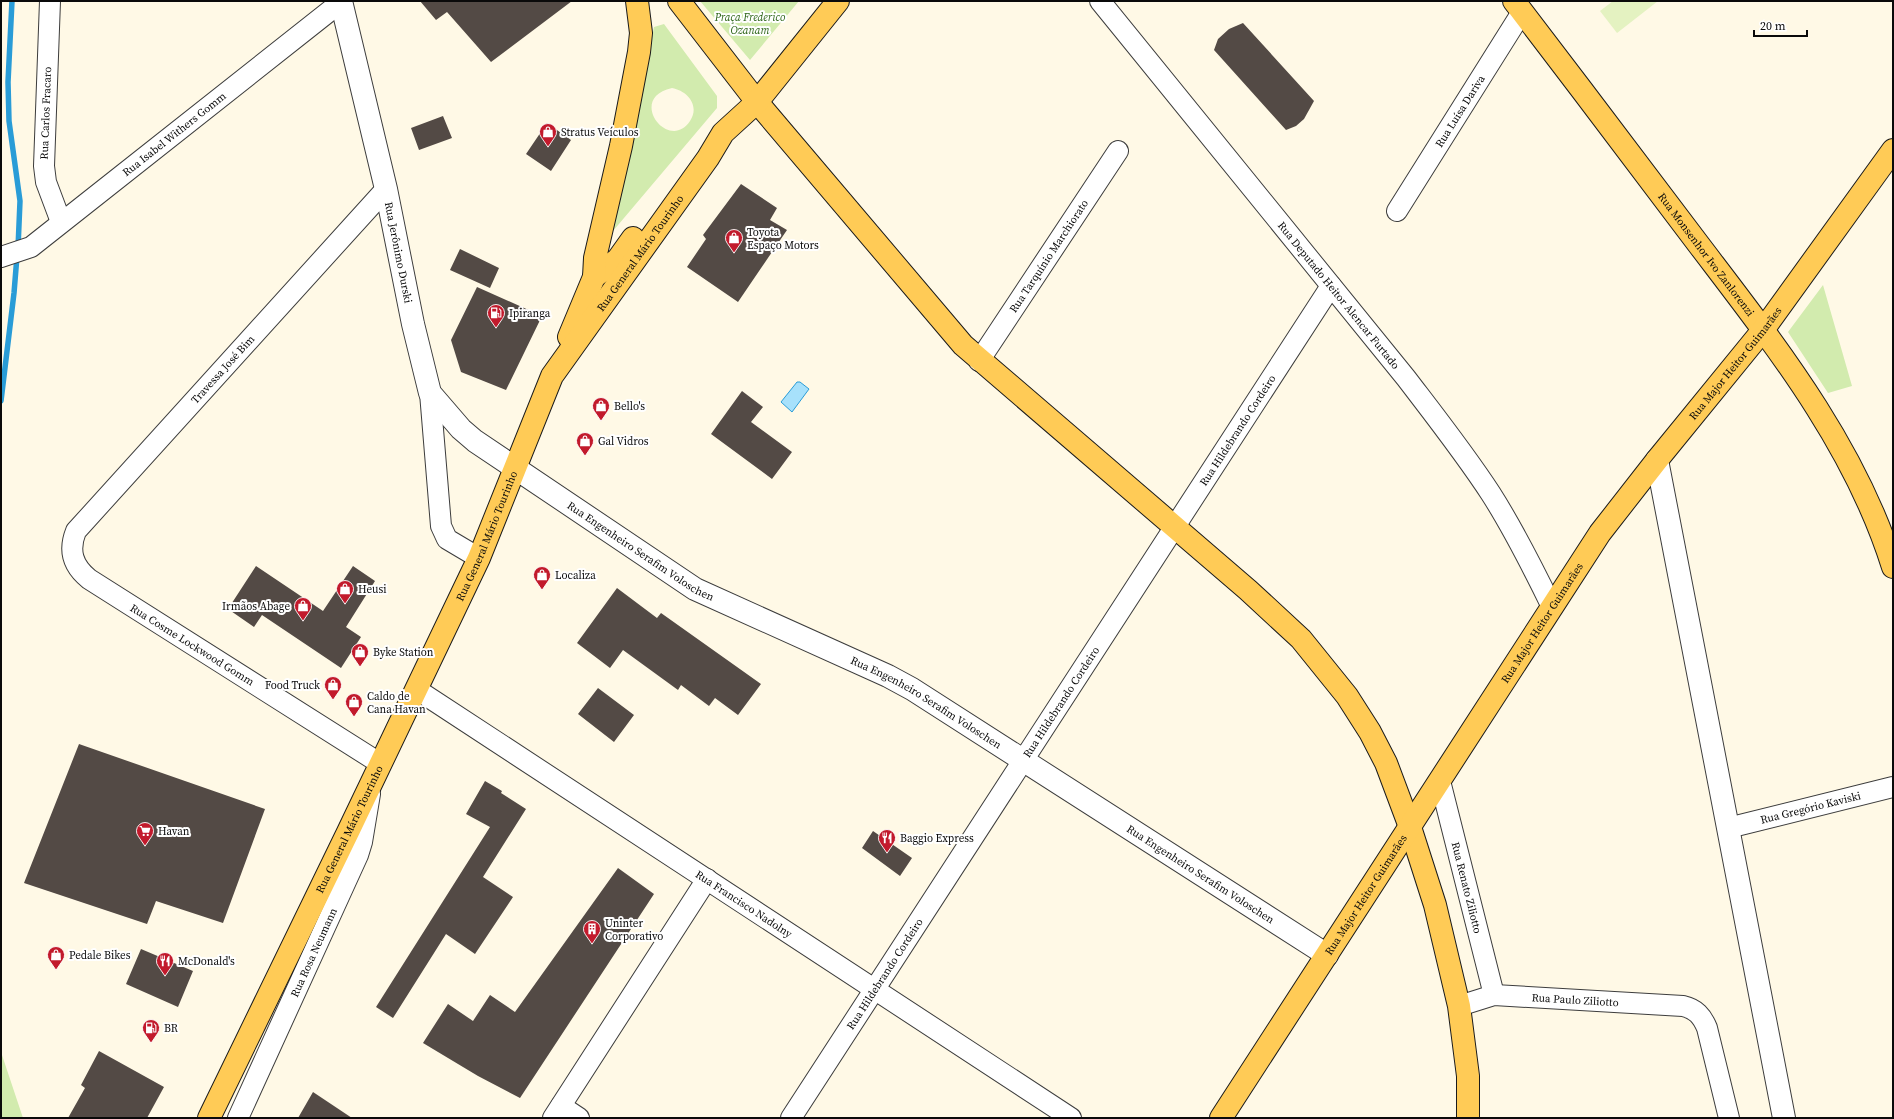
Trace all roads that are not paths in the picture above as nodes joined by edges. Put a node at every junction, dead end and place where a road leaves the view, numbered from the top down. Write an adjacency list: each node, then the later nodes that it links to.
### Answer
1 (50, 1): 14 (street, Rua Carlos Fracaro)
2 (341, 1): 12 (street, Rua Jerônimo Durski); 14 (street, Rua Isabel Withers Gomm)
3 (637, 1): 16 (main road)
4 (679, 1): 8 (main road)
5 (838, 1): 8 (main road, Rua General Mário Tourinho)
6 (1100, 1): 17 (street, Rua Deputado Heitor Alencar Furtado)
7 (1518, 6): 13 (street, Rua Luísa Dariva); 18 (main road, Rua Monsenhor Ivo Zanlorenzi)
8 (757, 102): 9 (main road, Rua General Mário Tourinho); 19 (main road)
9 (723, 133): 16 (main road); 20 (main road, Rua General Mário Tourinho)
10 (1893, 150): 18 (main road, Rua Major Heitor Guimarães)
11 (1118, 151): 19 (street, Rua Tarquínio Marchiorato)
12 (386, 189): 21 (street, Rua Jerônimo Durski); 25 (street, Travessa José Bim)
13 (1397, 211)
14 (61, 222): 15 (street, Rua Isabel Withers Gomm)
15 (3, 256)
16 (594, 277): 20 (main road)
17 (1332, 286): 24 (street, Rua Hildebrando Cordeiro); 28 (street, Rua Deputado Heitor Alencar Furtado)
18 (1763, 330): 22 (main road, Rua Major Heitor Guimarães); 27 (main road, Rua Monsenhor Ivo Zanlorenzi)
19 (979, 360): 24 (main road)
20 (552, 376): 23 (main road, Rua General Mário Tourinho)
21 (430, 393): 23 (street, Rua Jerônimo Durski); 26 (street)
22 (1657, 460): 28 (main road, Rua Major Heitor Guimarães); 35 (street)
23 (515, 469): 26 (main road, Rua General Mário Tourinho); 30 (street, Rua Engenheiro Serafim Voloschen)
24 (1175, 527): 30 (street, Rua Hildebrando Cordeiro); 34 (main road)
25 (72, 556): 31 (street, Rua Cosme Lockwood Gomm)
26 (479, 558): 29 (main road, Rua General Mário Tourinho)
27 (1893, 567)
28 (1557, 600): 32 (main road, Rua Major Heitor Guimarães)
29 (416, 689): 31 (main road, Rua General Mário Tourinho); 36 (street, Rua Francisco Nadolny)
30 (1024, 759): 37 (street, Rua Engenheiro Serafim Voloschen); 38 (street, Rua Hildebrando Cordeiro)
31 (376, 773): 42 (main road, Rua General Mário Tourinho); 43 (street, Rua Rosa Neumann)
32 (1440, 781): 34 (main road, Rua Major Heitor Guimarães); 39 (street, Rua Renato Ziliotto)
33 (1893, 787): 35 (street, Rua Gregório Kaviski)
34 (1410, 827): 37 (main road, Rua Major Heitor Guimarães); 40 (main road)
35 (1728, 828): 50 (street)
36 (707, 879): 38 (street, Rua Francisco Nadolny); 41 (street)
37 (1327, 955): 47 (main road, Rua Major Heitor Guimarães)
38 (875, 989): 45 (street, Rua Hildebrando Cordeiro); 46 (street, Rua Francisco Nadolny)
39 (1494, 996): 40 (street, Rua Paulo Ziliotto); 49 (street, Rua Paulo Ziliotto)
40 (1459, 1006): 48 (main road)
41 (557, 1112): 44 (street)
42 (209, 1118)
43 (238, 1118)
44 (579, 1118)
45 (791, 1118)
46 (1071, 1118)
47 (1222, 1118)
48 (1468, 1118)
49 (1729, 1118)
50 (1784, 1118)

